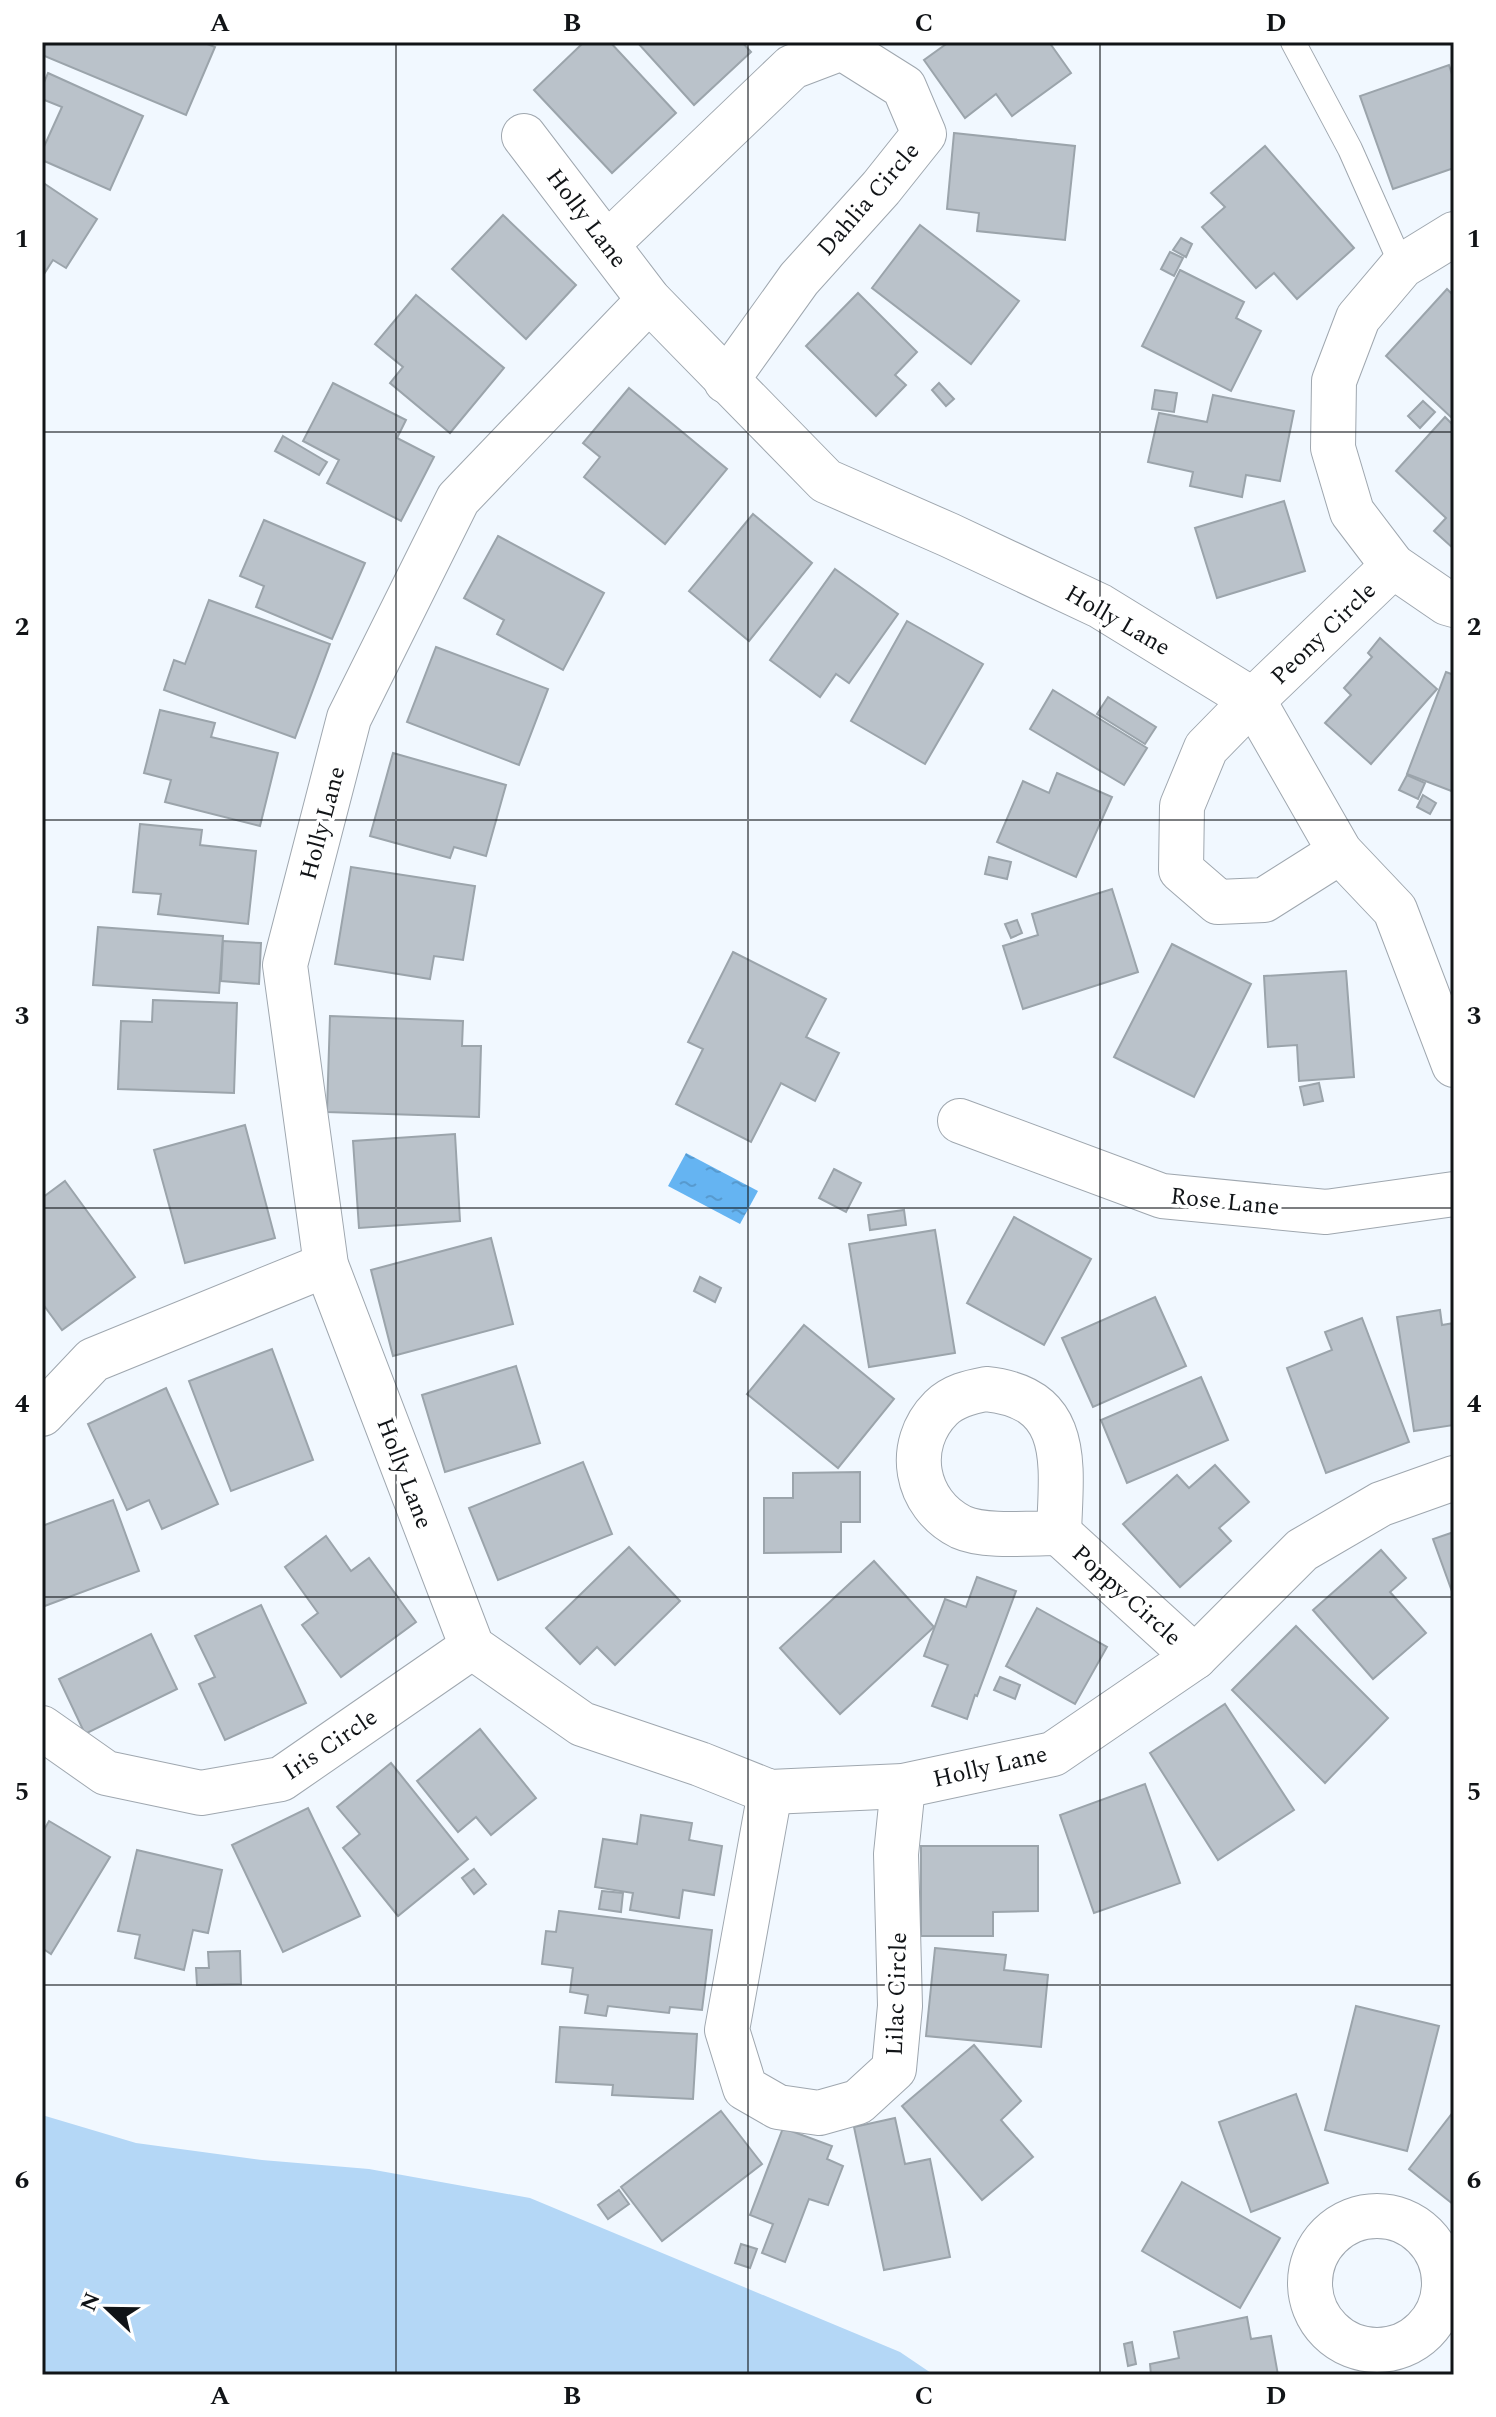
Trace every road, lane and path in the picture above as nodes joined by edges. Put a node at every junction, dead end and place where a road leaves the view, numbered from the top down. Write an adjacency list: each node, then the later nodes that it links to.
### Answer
1 (1293, 42): 5 (lane)
2 (524, 136): 4 (street, Holly Lane)
3 (1454, 234): 5 (street, Peony Circle)
4 (607, 244): 6 (street, Holly Lane); 7 (street, Dahlia Circle)
5 (1402, 266): 8 (street, Peony Circle)
6 (649, 300): 7 (street, Holly Lane); 15 (street, Holly Lane)
7 (726, 381): 10 (street, Holly Lane)
8 (1393, 566): 9 (street, Peony Circle); 10 (street, Peony Circle)
9 (1454, 605)
10 (1253, 700): 11 (street, Holly Lane); 11 (street, Peony Circle)
11 (1340, 852): 12 (street, Holly Lane)
12 (1454, 1065)
13 (960, 1121): 14 (street, Rose Lane)
14 (1454, 1194)
15 (326, 1265): 16 (street); 19 (street, Holly Lane)
16 (42, 1414)
17 (1454, 1478): 20 (street, Holly Lane)
18 (1059, 1533): 20 (street, Poppy Circle)
19 (472, 1647): 21 (street, Iris Circle); 23 (street, Holly Lane)
20 (1195, 1657): 22 (street, Holly Lane)
21 (42, 1728)
22 (903, 1786): 23 (street, Holly Lane); 23 (street, Lilac Circle)
23 (770, 1792)

